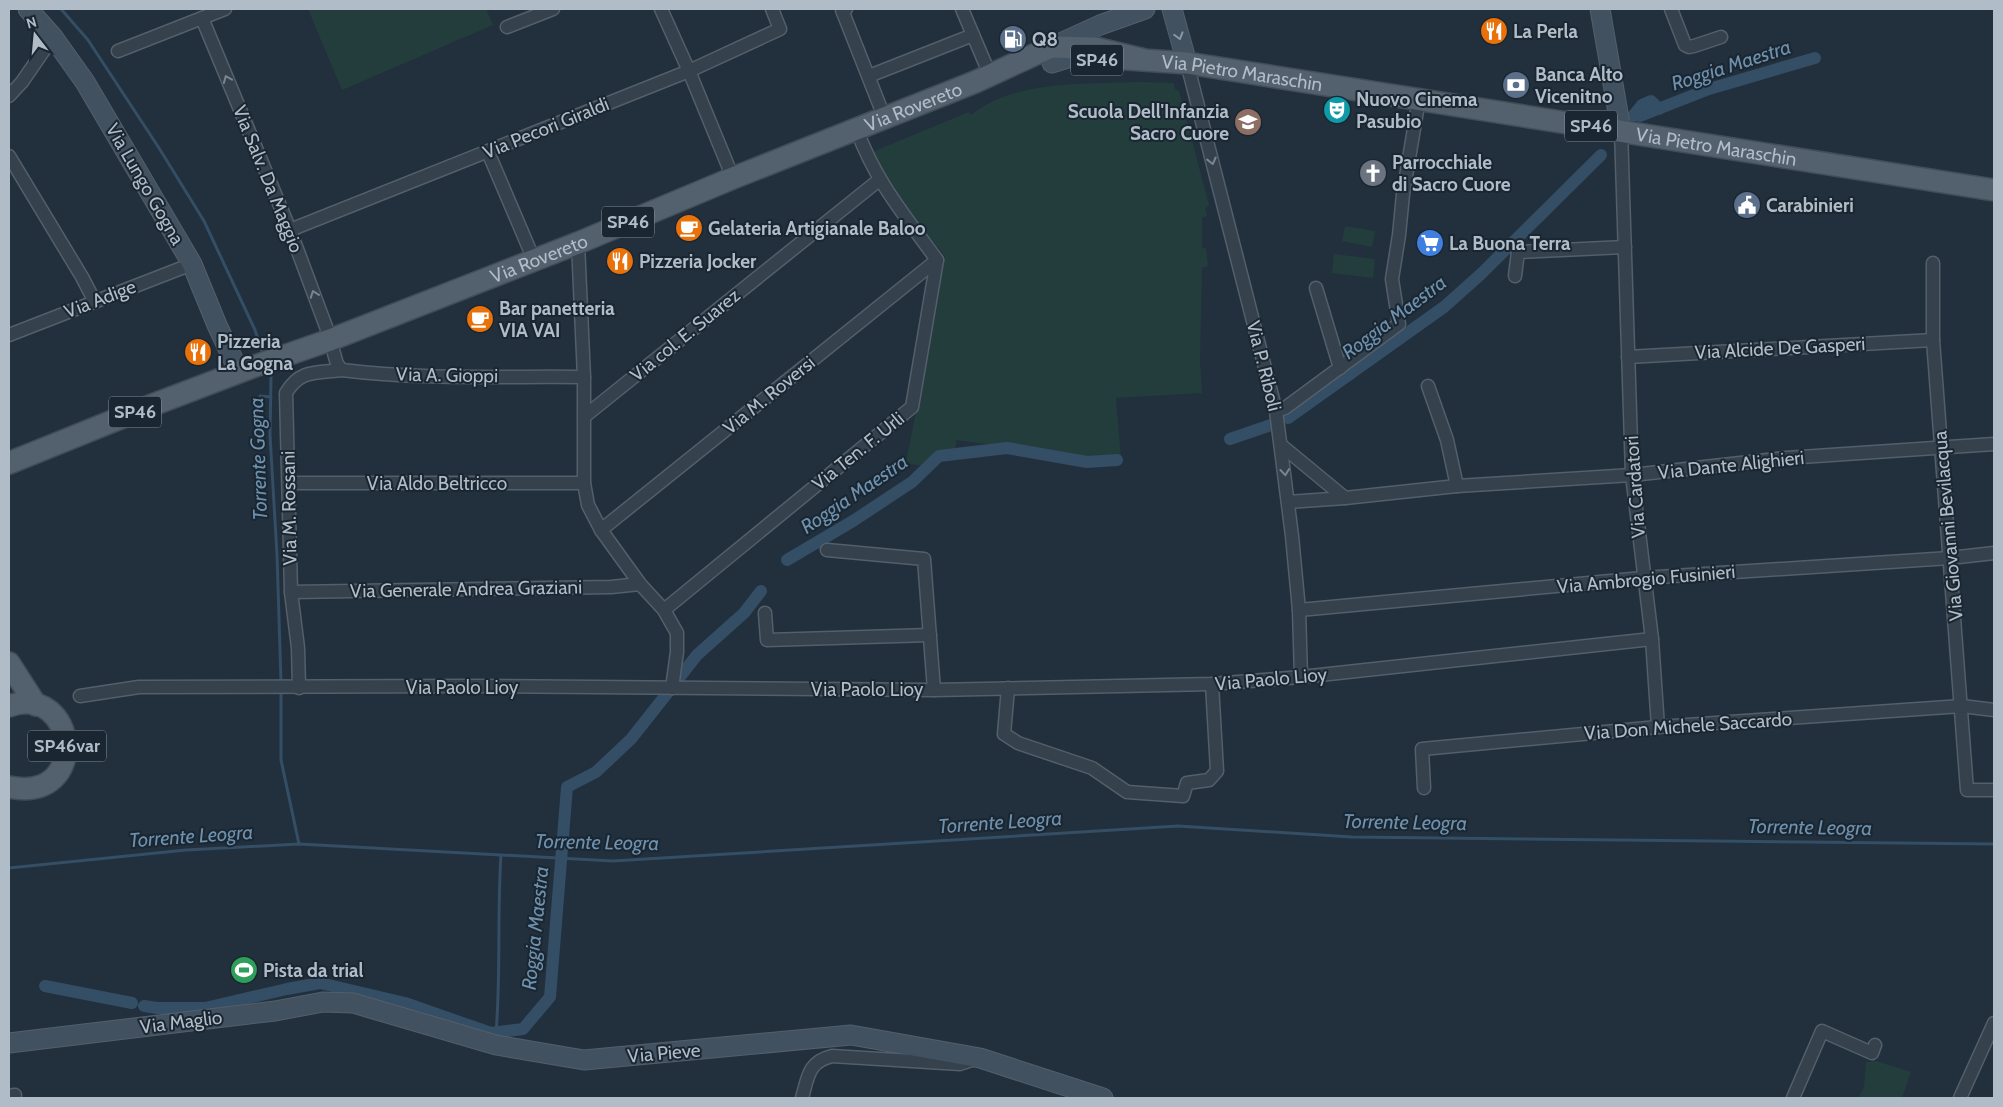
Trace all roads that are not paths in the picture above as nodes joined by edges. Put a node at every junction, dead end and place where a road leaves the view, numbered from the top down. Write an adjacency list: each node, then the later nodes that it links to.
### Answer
1 (28, 9): 15 (street, Via Lungo Gogna)
2 (225, 9): 12 (street)
3 (553, 9): 13 (street)
4 (661, 9): 22 (street)
5 (772, 9): 22 (street, Via Pecori Giraldi)
6 (846, 9): 24 (street)
7 (962, 9): 14 (street)
8 (1145, 9): 17 (street, Via Rovereto)
9 (1172, 9): 21 (street, one-way to 21)
10 (1603, 9): 29 (street, Via Cardatori)
11 (1671, 9): 16 (street)
12 (202, 18): 18 (street); 35 (street, Via Salv. Da Maggio, one-way to 12)
13 (507, 27)
14 (972, 35): 23 (street); 24 (street)
15 (53, 37): 25 (street); 41 (street, Via Lungo Gogna)
16 (1721, 37)
17 (1092, 39): 19 (main road, Via Pietro Maraschin / SP46); 19 (street, Via Rovereto); 20 (main road, Via Pietro Maraschin / SP46)
18 (118, 51)
19 (1048, 54): 20 (main road, Via Pietro Maraschin / SP46); 23 (main road, Via Rovereto / SP46)
20 (1141, 59): 21 (main road, Via Pietro Maraschin / SP46)
21 (1187, 62): 26 (main road, Via Pietro Maraschin / SP46); 54 (street, Via P. Riboli, one-way to 54)
22 (689, 71): 30 (street, Via Pecori Giraldi); 32 (street)
23 (996, 73): 27 (main road, Via Rovereto / SP46)
24 (869, 76): 27 (street)
25 (9, 96)
26 (1419, 99): 29 (main road, Via Pietro Maraschin / SP46); 49 (street)
27 (885, 119): 28 (main road, Via Rovereto / SP46)
28 (857, 130): 32 (main road, Via Rovereto / SP46); 33 (street)
29 (1621, 130): 34 (main road, Via Pietro Maraschin / SP46); 37 (street, Via Cardatori)
30 (488, 152): 35 (street, Via Pecori Giraldi); 38 (street)
31 (9, 156): 44 (street)
32 (733, 178): 36 (main road, Via Rovereto / SP46)
33 (879, 180): 39 (street); 55 (street, Via col. E. Suarez)
34 (1994, 190)
35 (290, 230): 46 (street, Via Salv. Da Maggio, one-way to 35)
36 (578, 243): 38 (main road, Via Rovereto / SP46); 52 (street)
37 (1626, 247): 42 (street); 48 (street, Via Cardatori)
38 (534, 260): 46 (main road, Via Rovereto / SP46)
39 (937, 260): 68 (street, Via M. Roversi); 75 (street, Via Ten. F. Urli)
40 (1934, 263): 47 (street, Via Giovanni Bevilacqua)
41 (192, 264): 44 (street, Via Adige); 50 (street, Via Lungo Gogna)
42 (1515, 276)
43 (1316, 288): 49 (street)
44 (95, 302): 45 (street, Via Adige)
45 (9, 335)
46 (330, 340): 50 (main road, Via Rovereto / SP46); 51 (street)
47 (1933, 340): 48 (street, Via Alcide De Gasperi); 58 (street, Via Giovanni Bevilacqua)
48 (1628, 357): 62 (street, Via Cardatori)
49 (1340, 368): 54 (street)
50 (247, 369): 59 (main road, SP46)
51 (342, 370): 52 (street, Via A. Gioppi); 63 (street, Via M. Rossani)
52 (584, 377): 55 (street)
53 (1428, 386): 65 (street)
54 (1276, 411): 57 (street, Via P. Riboli)
55 (585, 416): 64 (street)
56 (1994, 444): 58 (street, Via Dante Alighieri)
57 (1282, 446): 66 (street); 67 (street, Via P. Riboli, one-way to 67)
58 (1941, 448): 62 (street, Via Dante Alighieri); 71 (street, Via Giovanni Bevilacqua)
59 (32, 454): 60 (main road, SP46); 61 (main road, SP46)
60 (9, 463)
61 (9, 475)
62 (1632, 475): 65 (street, Via Dante Alighieri); 72 (street, Via Cardatori)
63 (289, 482): 64 (street, Via Aldo Beltricco); 74 (street, Via M. Rossani)
64 (584, 483): 68 (street)
65 (1457, 486): 66 (street, Via Dante Alighieri)
66 (1344, 498): 67 (street, Via Dante Alighieri)
67 (1288, 502): 76 (street, Via P. Riboli)
68 (601, 530): 73 (street)
69 (827, 550): 78 (street)
70 (1994, 553): 71 (street, Via Ambrogio Fusinieri)
71 (1950, 558): 72 (street, Via Ambrogio Fusinieri); 90 (street, Via Giovanni Bevilacqua)
72 (1643, 578): 76 (street, Via Ambrogio Fusinieri); 79 (street, Via Cardatori)
73 (640, 584): 74 (street, Via Generale Andrea Graziani); 75 (street)
74 (291, 592): 83 (street, Via M. Rossani)
75 (664, 610): 84 (street)
76 (1299, 610): 81 (street, Via P. Riboli)
77 (766, 613): 78 (street)
78 (930, 635): 86 (street)
79 (1652, 639): 81 (street, Via Paolo Lioy); 92 (street, Via Cardatori)
80 (9, 663): 88 (main road, SP46var)
81 (1301, 677): 82 (street, Via Paolo Lioy)
82 (1212, 684): 85 (street, Via Paolo Lioy); 85 (street)
83 (294, 687): 84 (street, Via Paolo Lioy); 87 (street, Via Paolo Lioy)
84 (672, 688): 86 (street, Via Paolo Lioy)
85 (1008, 688): 86 (street, Via Paolo Lioy)
86 (934, 690)
87 (80, 696)
88 (36, 705): 89 (main road, SP46var); 94 (main road, SP46var)
89 (9, 706)
90 (1962, 706): 91 (street, Via Don Michele Saccardo); 92 (street, Via Don Michele Saccardo); 95 (street, Via Giovanni Bevilacqua)
91 (1994, 710)
92 (1658, 727): 93 (street, Via Don Michele Saccardo)
93 (1424, 788)
94 (13, 790)
95 (1994, 790)
96 (353, 1003): 98 (street, Via Maglio); 100 (street, Via Pieve)
97 (1994, 1024): 104 (street)
98 (9, 1043)
99 (1875, 1045): 103 (street)
100 (980, 1058): 101 (street); 102 (street, Via Pieve)
101 (802, 1098)
102 (1103, 1098)
103 (1793, 1098)
104 (1960, 1098)

